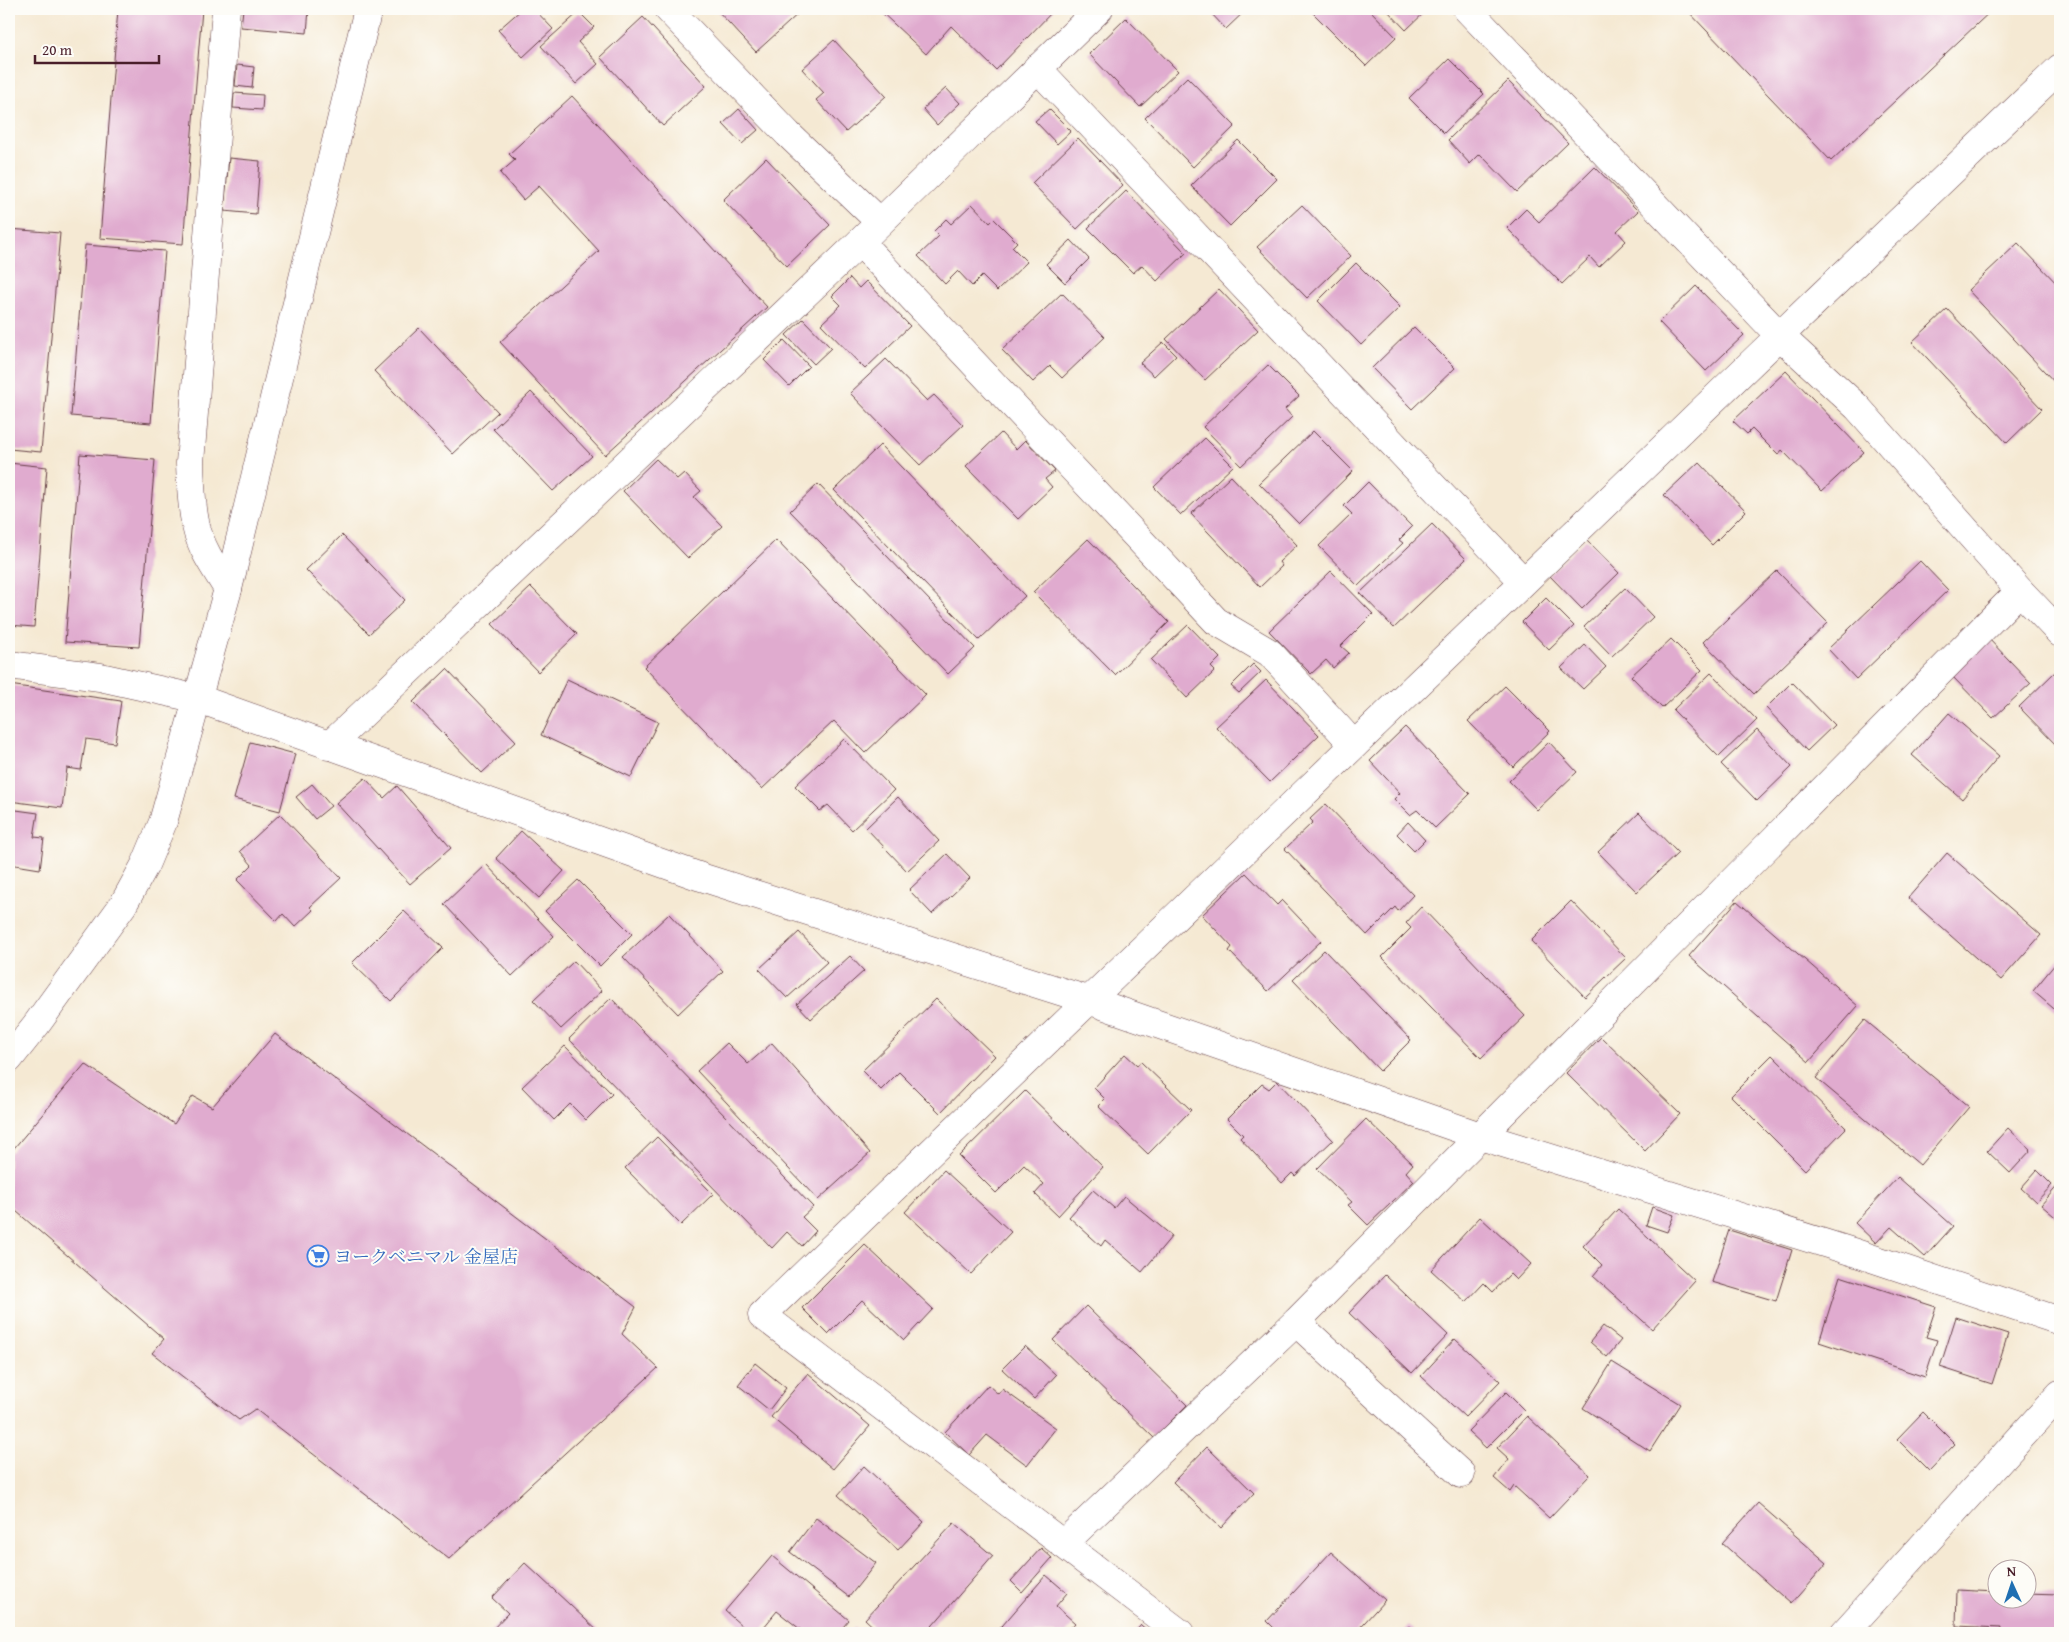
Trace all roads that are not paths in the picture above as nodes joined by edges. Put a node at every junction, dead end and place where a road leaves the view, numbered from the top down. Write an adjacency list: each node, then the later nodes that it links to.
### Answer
1 (226, 9): 12 (street)
2 (368, 9): 12 (street)
3 (668, 9): 8 (street)
4 (1099, 9): 6 (street)
5 (1467, 9): 10 (street)
6 (1038, 68): 8 (street); 11 (street)
7 (2060, 68): 10 (street)
8 (880, 222): 9 (street)
9 (860, 242): 17 (street); 18 (street)
10 (1779, 335): 11 (street); 13 (street)
11 (1523, 581): 17 (street)
12 (228, 589): 16 (street)
13 (2020, 591): 14 (street); 21 (street)
14 (2060, 633)
15 (9, 664): 16 (street)
16 (199, 698): 18 (street); 20 (street)
17 (1354, 745): 19 (street)
18 (329, 746): 19 (street)
19 (1091, 1001): 21 (street); 26 (street)
20 (9, 1059)
21 (1480, 1136): 22 (street); 23 (street)
22 (2060, 1321)
23 (1296, 1322): 25 (street); 26 (street)
24 (2060, 1394): 28 (street)
25 (1461, 1474)
26 (1063, 1544): 27 (street)
27 (1180, 1633)
28 (1844, 1633)

